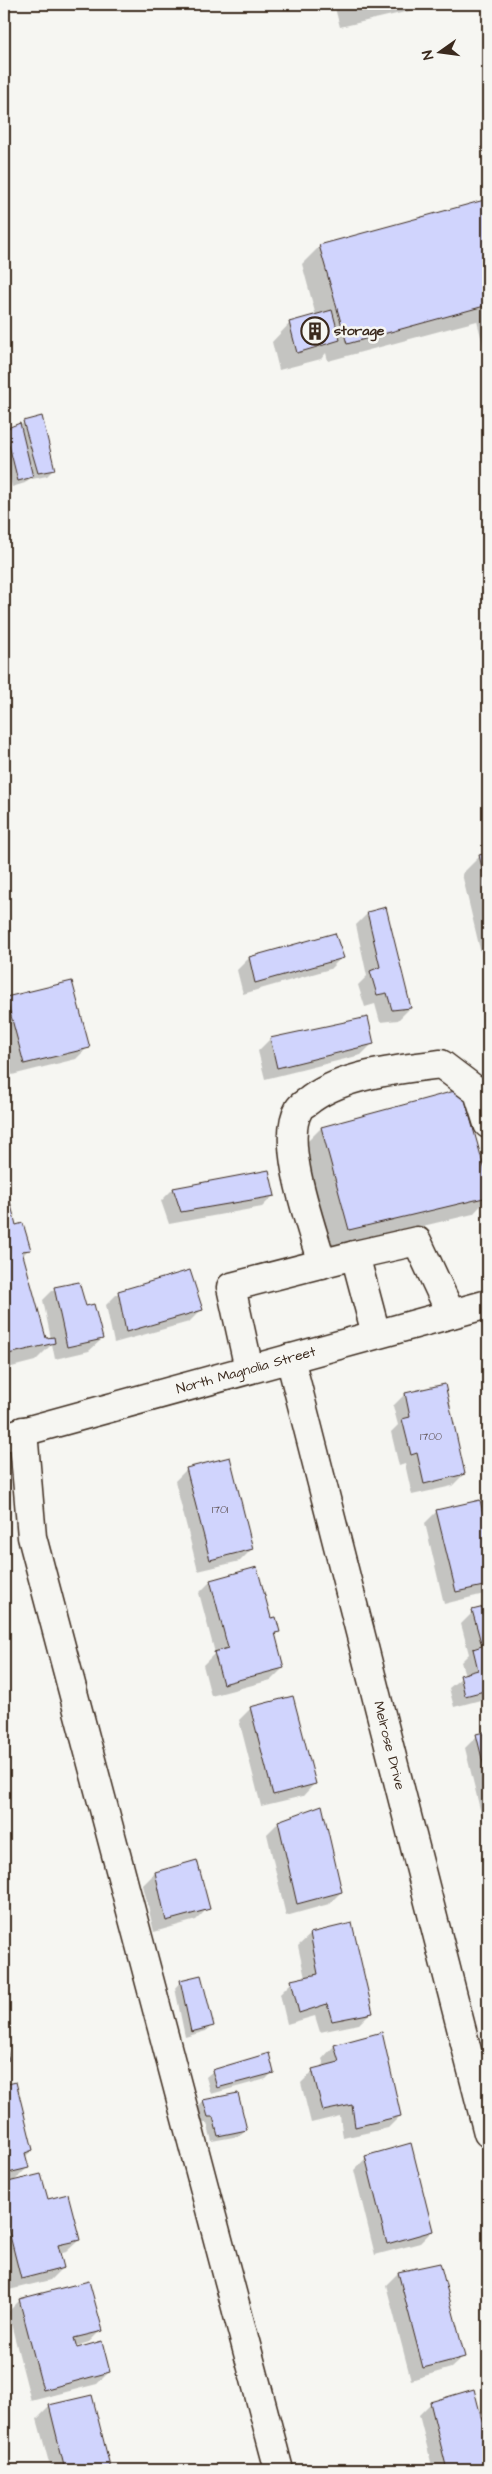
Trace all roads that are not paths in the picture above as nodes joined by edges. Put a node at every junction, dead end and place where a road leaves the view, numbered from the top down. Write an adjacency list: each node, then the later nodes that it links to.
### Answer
1 (488, 1124): 3 (street)
2 (355, 1256): 3 (street); 5 (street); 6 (street)
3 (322, 1264): 8 (street)
4 (488, 1304): 5 (street, North Magnolia Street)
5 (451, 1314): 6 (street, North Magnolia Street)
6 (376, 1334): 7 (street, North Magnolia Street)
7 (290, 1358): 8 (street, North Magnolia Street); 10 (street, Melrose Drive)
8 (249, 1369): 9 (street, North Magnolia Street)
9 (13, 1434): 11 (street)
10 (488, 2133)
11 (280, 2470)

